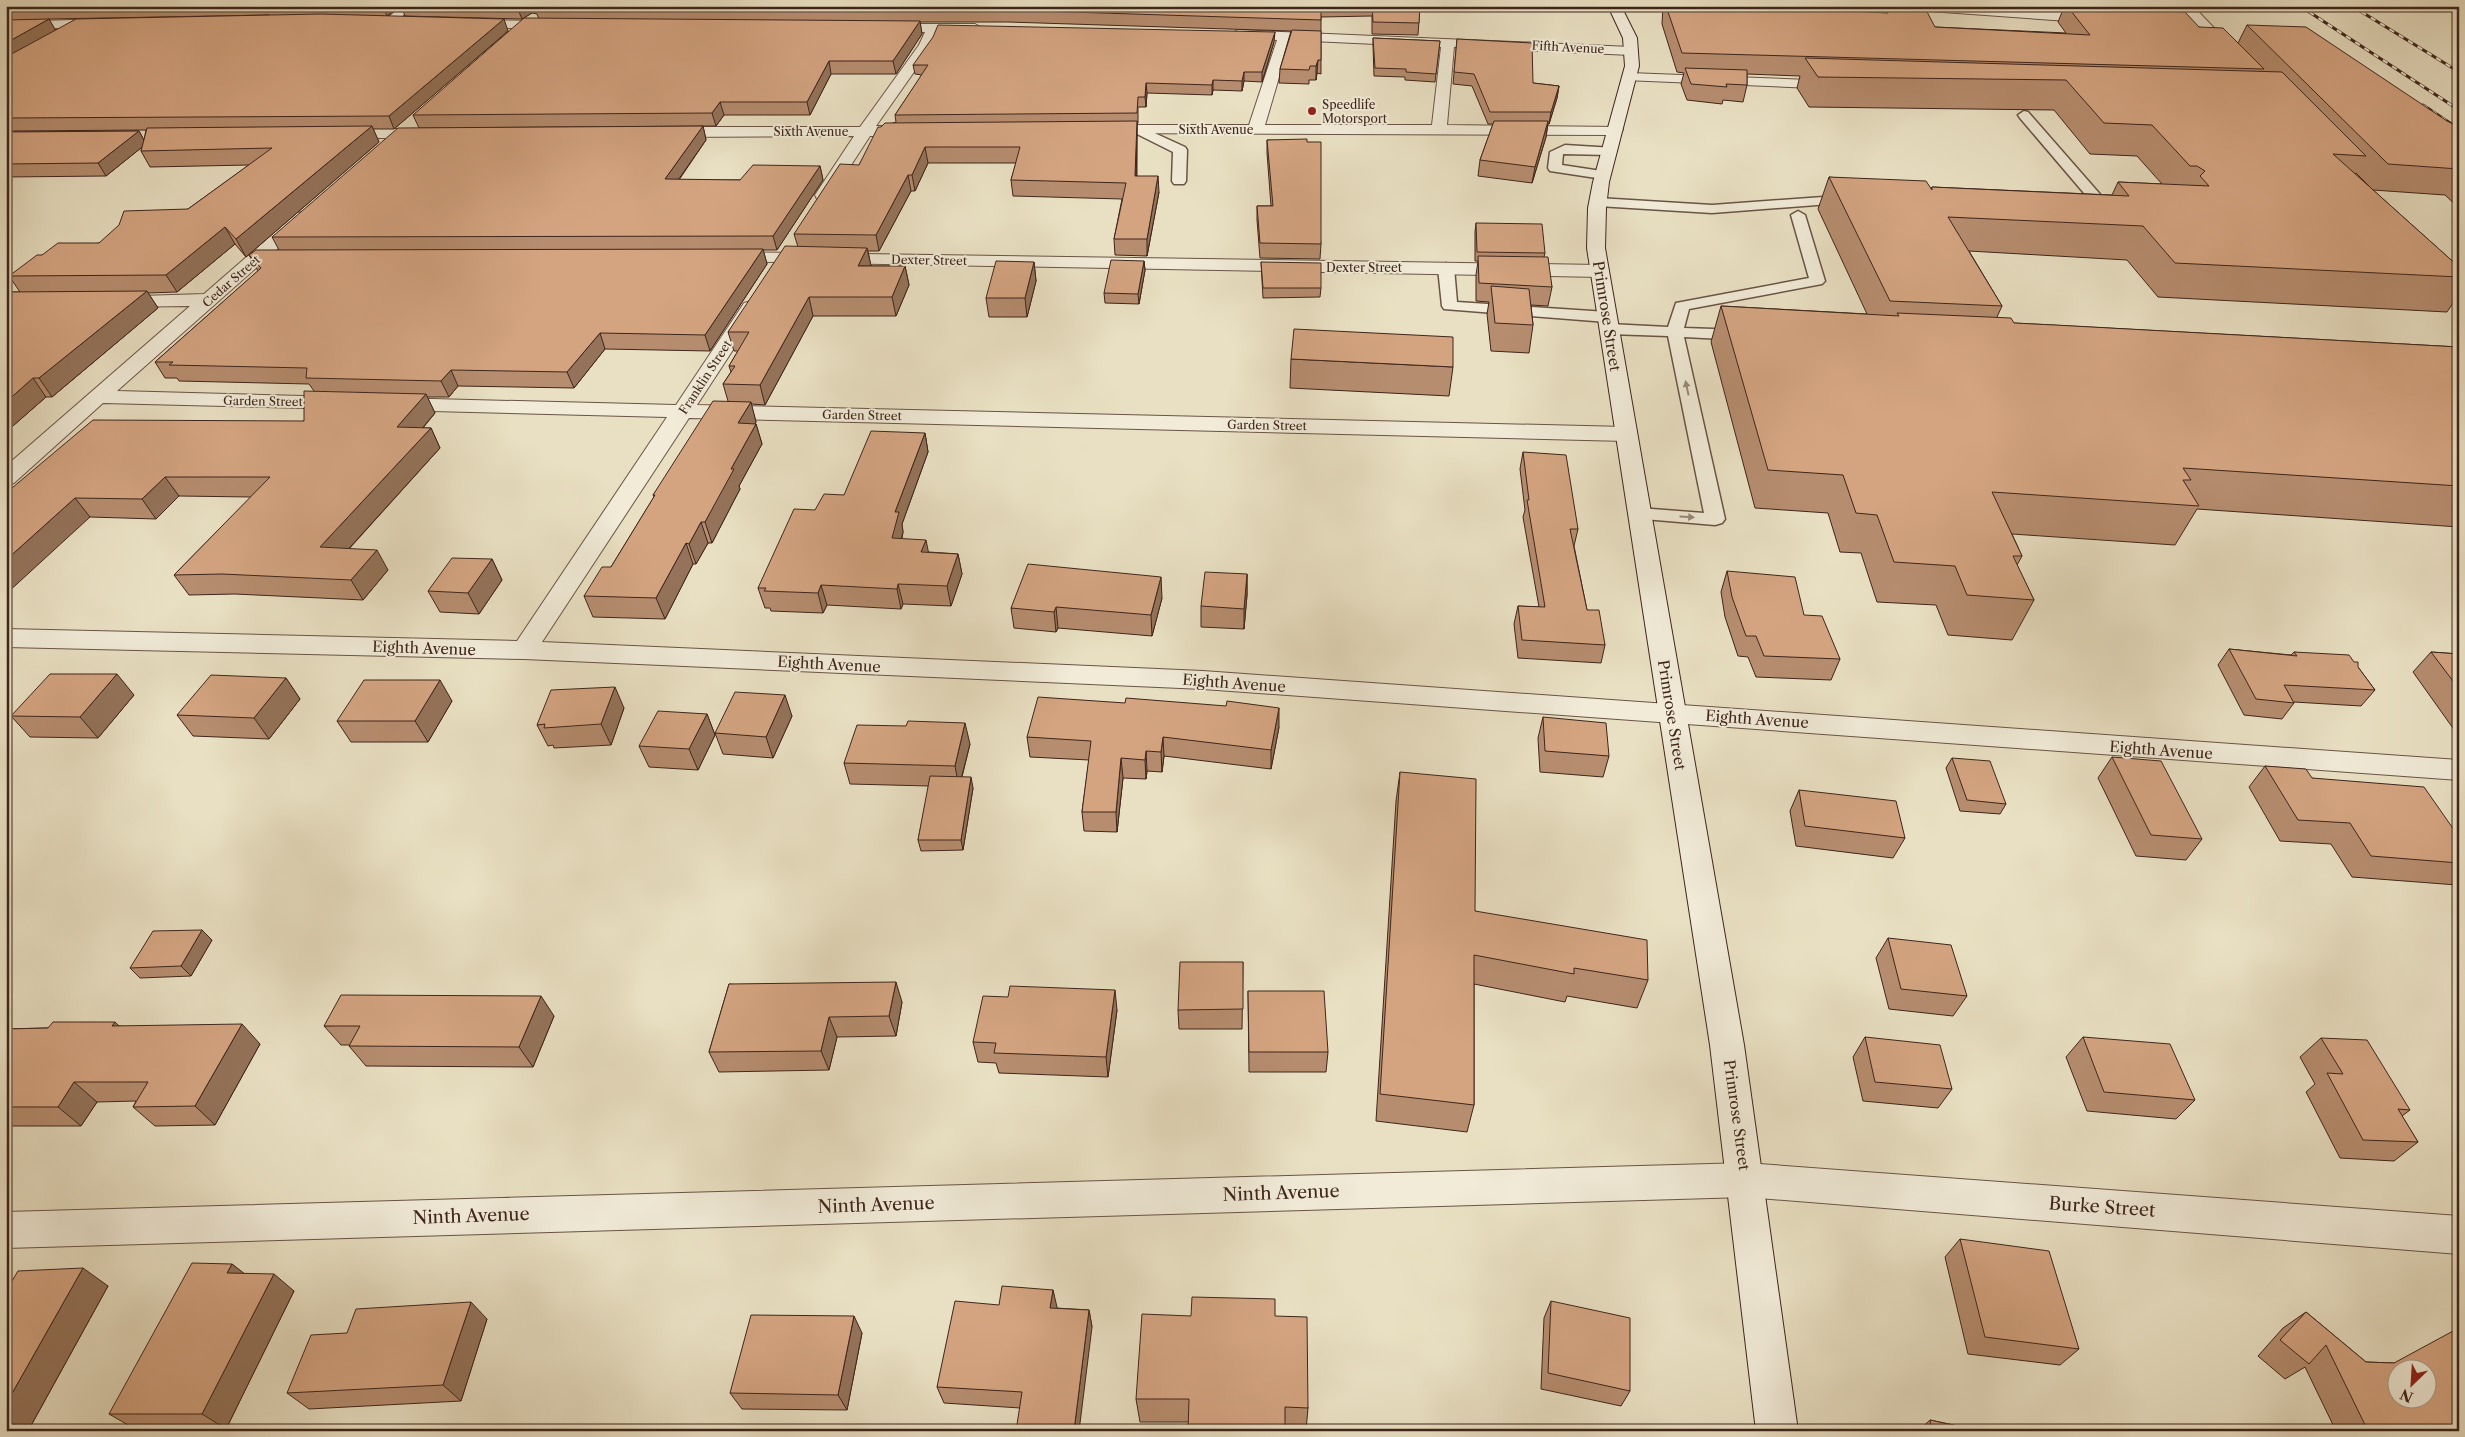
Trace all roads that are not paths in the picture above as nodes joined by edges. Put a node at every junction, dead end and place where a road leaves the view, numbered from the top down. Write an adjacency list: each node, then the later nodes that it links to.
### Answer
1 (410, 6): 12 (lane)
2 (546, 6): 16 (street)
3 (1614, 6): 29 (street)
4 (1915, 6): 9 (street)
5 (2039, 6): 9 (lane)
6 (2185, 6): 20 (street)
7 (118, 16): 13 (street)
8 (970, 16): 22 (street)
9 (2088, 19): 10 (street)
10 (2106, 20)
11 (371, 22): 12 (street)
12 (388, 22): 14 (street)
13 (82, 23): 17 (street); 26 (street)
14 (408, 23)
15 (456, 24): 16 (street)
16 (524, 25): 18 (street); 28 (street)
17 (6, 26)
18 (573, 26)
19 (2185, 26): 20 (street)
20 (2205, 27): 30 (street)
21 (874, 28): 22 (street)
22 (943, 28): 23 (street); 38 (street)
23 (989, 28)
24 (1225, 34): 25 (street, Fifth Avenue)
25 (1284, 36): 27 (street, Fifth Avenue); 34 (street)
26 (56, 38)
27 (1448, 42): 29 (street, Fifth Avenue); 36 (street)
28 (502, 44)
29 (1630, 64): 31 (street, Fifth Avenue); 45 (street, Primrose Street)
30 (2240, 64)
31 (1850, 85)
32 (421, 115): 41 (street)
33 (2024, 115): 49 (lane)
34 (1256, 128): 35 (street, Sixth Avenue); 36 (street, Sixth Avenue)
35 (1136, 129): 37 (street, Sixth Avenue); 46 (lane)
36 (1439, 129): 45 (street, Sixth Avenue)
37 (1088, 130)
38 (865, 131): 39 (street, Sixth Avenue); 40 (street, Sixth Avenue); 51 (street)
39 (933, 131)
40 (649, 132)
41 (399, 134): 42 (street); 43 (street); 44 (street)
42 (444, 134)
43 (326, 135)
44 (380, 151)
45 (1609, 152): 48 (street, Primrose Street)
46 (1179, 181)
47 (1867, 199): 48 (lane)
48 (1598, 202): 58 (street, Primrose Street)
49 (2081, 203)
50 (316, 206): 54 (street, Cedar Street)
51 (810, 215)
52 (1798, 215): 63 (lane)
53 (794, 240): 59 (street, Franklin Street)
54 (257, 258): 55 (street); 60 (street, Cedar Street)
55 (287, 258)
56 (706, 258): 59 (street, Dexter Street)
57 (1446, 268): 58 (street, Dexter Street); 59 (street, Dexter Street); 62 (lane)
58 (1600, 271): 62 (street, Primrose Street)
59 (773, 273): 66 (street, Franklin Street)
60 (209, 300): 61 (street); 65 (street, Cedar Street)
61 (93, 301)
62 (1608, 323): 63 (lane); 67 (street, Primrose Street)
63 (1675, 332): 64 (lane); 69 (lane, one-way to 63)
64 (1754, 336)
65 (99, 397): 66 (street, Garden Street); 68 (street, Cedar Street)
66 (683, 411): 67 (street, Garden Street); 71 (street, Franklin Street)
67 (1626, 434): 69 (street, Primrose Street)
68 (6, 478)
69 (1639, 514): 72 (street, Primrose Street)
70 (6, 638): 71 (street, Eighth Avenue)
71 (524, 650): 72 (street, Eighth Avenue)
72 (1672, 712): 73 (street, Eighth Avenue); 74 (street, Primrose Street)
73 (2459, 770)
74 (1746, 1180): 75 (street, Ninth Avenue); 76 (street, Burke Street); 77 (street, Primrose Street)
75 (6, 1230)
76 (2459, 1235)
77 (1777, 1431)

